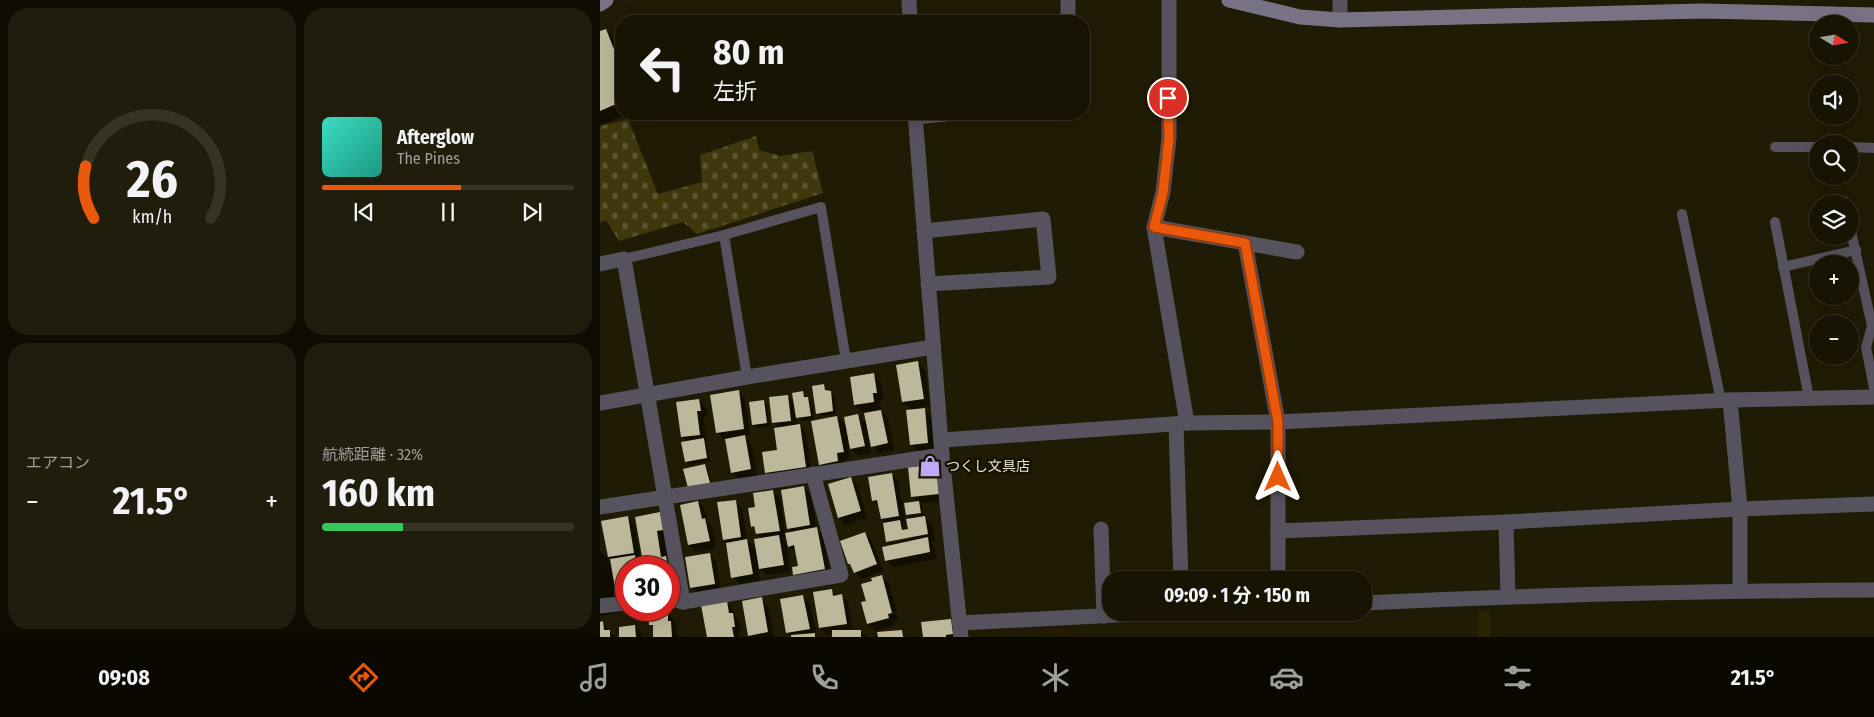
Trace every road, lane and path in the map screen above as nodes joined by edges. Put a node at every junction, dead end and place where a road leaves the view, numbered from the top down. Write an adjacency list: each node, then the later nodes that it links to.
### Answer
1 (606, 0): 7 (street)
2 (909, 0): 9 (street)
3 (1068, 0): 10 (street)
4 (1169, 0): 20 (street)
5 (1229, 0): 12 (street)
6 (1340, 0): 12 (street)
7 (600, 4)
8 (1701, 6): 11 (street); 12 (street)
9 (910, 15)
10 (1068, 15)
11 (1874, 15)
12 (1340, 20)
13 (915, 120): 21 (street)
14 (1775, 147): 15 (lane)
15 (1809, 147)
16 (1859, 147): 17 (lane)
17 (1874, 148)
18 (1682, 214): 38 (lane)
19 (1775, 222): 29 (lane)
20 (1154, 227): 23 (street); 41 (street)
21 (924, 231): 30 (street); 30 (street)
22 (724, 235): 27 (lane); 32 (lane); 33 (lane)
23 (1245, 243): 26 (street); 40 (street)
24 (1855, 245): 25 (lane)
25 (1856, 250): 29 (lane); 34 (lane)
26 (1297, 252)
27 (624, 259): 28 (street); 35 (street)
28 (600, 264)
29 (1783, 267): 37 (lane)
30 (928, 284): 31 (street)
31 (933, 347): 32 (street); 42 (street)
32 (846, 362): 33 (street)
33 (747, 377): 35 (street)
34 (1874, 388)
35 (648, 395): 39 (street); 44 (street)
36 (1874, 397): 37 (street)
37 (1809, 398): 38 (street)
38 (1726, 401): 40 (street); 47 (street)
39 (600, 403)
40 (1278, 422): 41 (street); 50 (street)
41 (1182, 423): 42 (street); 53 (street)
42 (942, 447): 43 (street); 63 (street)
43 (813, 474): 44 (street); 58 (street)
44 (665, 497): 46 (street); 51 (street)
45 (1874, 504): 47 (street)
46 (600, 507)
47 (1740, 509): 48 (street); 55 (street)
48 (1506, 522): 50 (street); 57 (street)
49 (1101, 529): 52 (street)
50 (1278, 531): 54 (street)
51 (671, 556)
52 (1102, 571)
53 (1181, 571)
54 (1278, 571)
55 (1740, 590): 56 (street); 57 (street)
56 (1874, 590)
57 (1508, 596): 59 (street)
58 (680, 599)
59 (1372, 603)
60 (615, 604): 61 (street)
61 (600, 606)
62 (1102, 616): 63 (street)
63 (961, 630)

